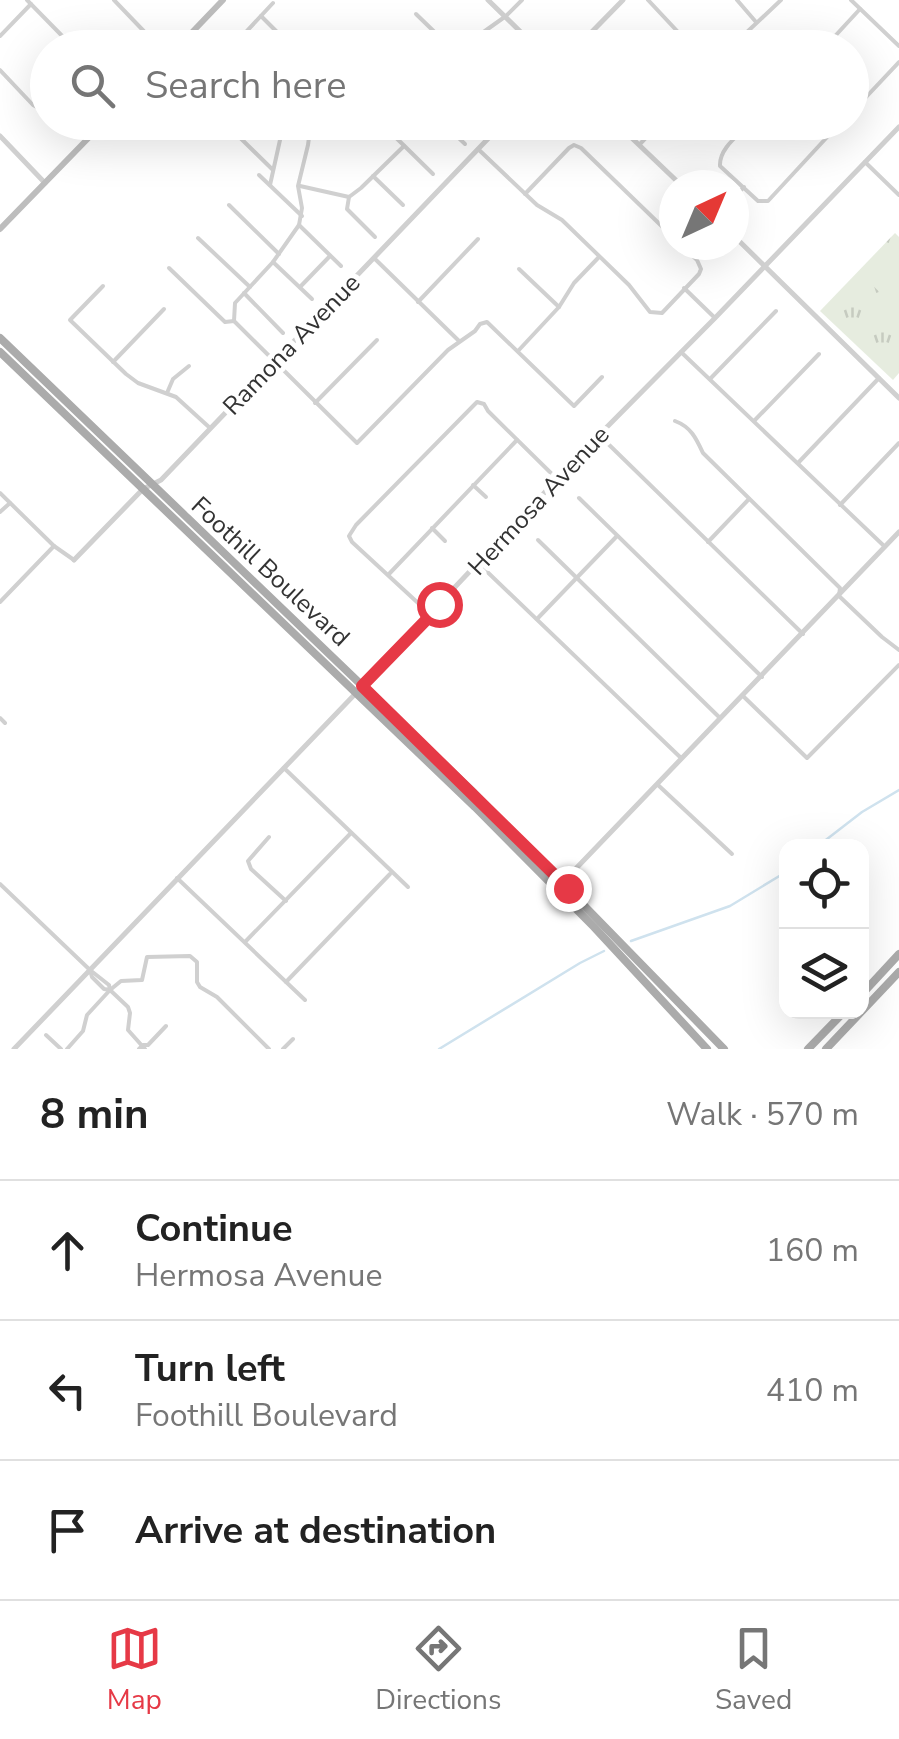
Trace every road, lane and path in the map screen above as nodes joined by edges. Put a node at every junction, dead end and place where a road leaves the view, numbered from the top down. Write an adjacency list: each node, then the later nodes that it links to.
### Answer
1 (223, 0): 19 (main road)
2 (488, 0): 15 (street)
3 (522, 0): 15 (street)
4 (622, 0): 25 (street)
5 (648, 0): 26 (street)
6 (737, 0): 16 (street)
7 (781, 0): 16 (street)
8 (851, 0): 12 (street)
9 (117, 1): 18 (street)
10 (29, 2): 17 (street); 29 (street)
11 (273, 3): 14 (street)
12 (860, 10): 28 (street); 30 (street)
13 (416, 14): 22 (street)
14 (261, 16): 20 (street); 21 (street)
15 (506, 16): 23 (street); 24 (street)
16 (756, 22): 27 (street)
17 (56, 30)
18 (144, 30)
19 (194, 30)
20 (248, 30)
21 (275, 30)
22 (432, 30)
23 (487, 30)
24 (520, 30)
25 (593, 30)
26 (676, 30)
27 (748, 30)
28 (841, 30)
29 (0, 36)
30 (899, 46)
31 (899, 62): 33 (street)
32 (0, 70): 34 (street)
33 (869, 94)
34 (30, 102)
35 (899, 127): 52 (street, Hermosa Avenue)
36 (0, 136): 59 (street)
37 (86, 140): 59 (main road)
38 (242, 140): 53 (street)
39 (280, 140): 53 (street)
40 (308, 140): 61 (street)
41 (398, 140): 49 (street)
42 (461, 140): 48 (street)
43 (487, 140): 51 (street, Ramona Avenue)
44 (633, 140): 50 (street)
45 (644, 140): 50 (street)
46 (734, 140): 55 (street)
47 (825, 140): 63 (street)
48 (465, 144)
49 (404, 146): 56 (street); 58 (street)
50 (639, 146): 54 (street)
51 (478, 149): 64 (street); 79 (street, Ramona Avenue)
52 (865, 162): 62 (street); 83 (street, Hermosa Avenue)
53 (273, 170): 60 (street)
54 (664, 170)
55 (725, 170)
56 (433, 174)
57 (259, 175): 60 (street)
58 (373, 176): 65 (street); 67 (street)
59 (45, 182): 71 (main road)
60 (270, 185): 68 (street)
61 (298, 186): 65 (street); 68 (street)
62 (897, 191)
63 (749, 192)
64 (525, 194): 69 (street); 78 (street)
65 (350, 197): 72 (street)
66 (228, 204): 76 (street)
67 (403, 205)
68 (302, 216): 70 (street)
69 (659, 224)
70 (299, 226): 76 (street); 77 (street)
71 (0, 229)
72 (374, 237)
73 (198, 238): 87 (street)
74 (478, 239): 92 (street)
75 (749, 251): 83 (street)
76 (279, 254): 81 (street)
77 (330, 256): 82 (street); 88 (street)
78 (600, 257): 89 (street); 93 (street)
79 (374, 258): 92 (street); 107 (street, Ramona Avenue)
80 (697, 260): 89 (street)
81 (273, 262): 87 (street); 88 (street)
82 (341, 266)
83 (765, 266): 96 (street, Hermosa Avenue); 110 (street)
84 (168, 268): 97 (street)
85 (520, 268): 93 (street)
86 (103, 286): 106 (street)
87 (250, 287): 90 (street)
88 (300, 287): 91 (street)
89 (684, 288): 96 (street)
90 (244, 294): 97 (street); 98 (street)
91 (312, 299)
92 (418, 302): 101 (street)
93 (560, 307): 102 (street)
94 (164, 309): 106 (street)
95 (776, 311): 111 (street)
96 (716, 318): 104 (street, Hermosa Avenue)
97 (234, 321): 107 (street)
98 (283, 333)
99 (0, 338): 124 (main road, Foothill Boulevard)
100 (377, 340): 114 (street)
101 (459, 341): 102 (street); 114 (street)
102 (518, 351): 109 (street)
103 (0, 352): 124 (main road, Foothill Boulevard)
104 (681, 352): 111 (street); 118 (street, Hermosa Avenue)
105 (819, 354): 116 (street)
106 (113, 362): 112 (street)
107 (274, 362): 114 (street); 117 (street, Ramona Avenue)
108 (189, 366): 112 (street)
109 (602, 377)
110 (878, 378): 113 (street); 121 (street)
111 (710, 379): 116 (street)
112 (167, 392): 117 (street)
113 (899, 398)
114 (316, 404)
115 (675, 421): 128 (street)
116 (754, 421): 121 (street)
117 (210, 428): 124 (street, Ramona Avenue)
118 (599, 435): 122 (street, Hermosa Avenue); 137 (street)
119 (517, 440): 122 (street); 123 (street); 142 (street)
120 (899, 443): 130 (street)
121 (798, 463): 130 (street)
122 (558, 480): 141 (street, Hermosa Avenue)
123 (473, 485): 126 (street); 132 (street)
124 (147, 487): 140 (street, Ramona Avenue); 152 (main road, Foothill Boulevard)
125 (0, 493): 129 (street)
126 (486, 497)
127 (579, 498): 134 (street)
128 (750, 499): 137 (street); 144 (street)
129 (10, 502): 131 (street); 138 (street)
130 (840, 505): 139 (street)
131 (0, 512)
132 (432, 528): 136 (street); 142 (street)
133 (899, 532): 139 (street)
134 (617, 536): 143 (street); 151 (street)
135 (538, 540): 143 (street)
136 (445, 541)
137 (708, 542): 148 (street)
138 (54, 546): 140 (street); 145 (street)
139 (884, 546): 144 (street)
140 (74, 560)
141 (478, 563): 146 (street, Hermosa Avenue); 147 (street)
142 (388, 574): 146 (street)
143 (576, 578): 147 (street); 154 (street)
144 (840, 596): 148 (street); 149 (street)
145 (0, 602)
146 (431, 615): 152 (street, Hermosa Avenue)
147 (537, 618): 155 (street)
148 (802, 634): 151 (street)
149 (899, 650)
150 (899, 665): 153 (street)
151 (762, 677): 153 (street)
152 (359, 689): 156 (street, Hermosa Avenue); 164 (main road, Foothill Boulevard)
153 (743, 696): 154 (street)
154 (722, 719): 155 (street)
155 (682, 760): 157 (street)
156 (284, 768): 158 (street); 162 (street, Hermosa Avenue)
157 (658, 785): 160 (street); 164 (street)
158 (351, 833): 161 (street); 166 (street)
159 (269, 838): 166 (street)
160 (732, 854)
161 (392, 872): 165 (street); 171 (street)
162 (178, 878): 167 (street); 169 (street, Hermosa Avenue)
163 (0, 884): 169 (street)
164 (560, 886): 184 (main road, Foothill Boulevard); 185 (main road, Foothill Boulevard)
165 (408, 888)
166 (286, 901): 167 (street)
167 (245, 942): 171 (street)
168 (899, 954): 172 (main road)
169 (90, 970): 173 (street); 180 (street, Hermosa Avenue)
170 (899, 972): 187 (main road)
171 (286, 982): 174 (street)
172 (869, 986)
173 (110, 990): 179 (street); 181 (street); 182 (street)
174 (305, 1000)
175 (837, 1019): 186 (main road)
176 (166, 1026): 179 (street)
177 (46, 1035): 181 (street)
178 (293, 1039): 183 (street)
179 (142, 1048)
180 (14, 1049)
181 (64, 1049)
182 (269, 1049)
183 (283, 1049)
184 (706, 1049)
185 (724, 1049)
186 (808, 1049)
187 (826, 1049)

